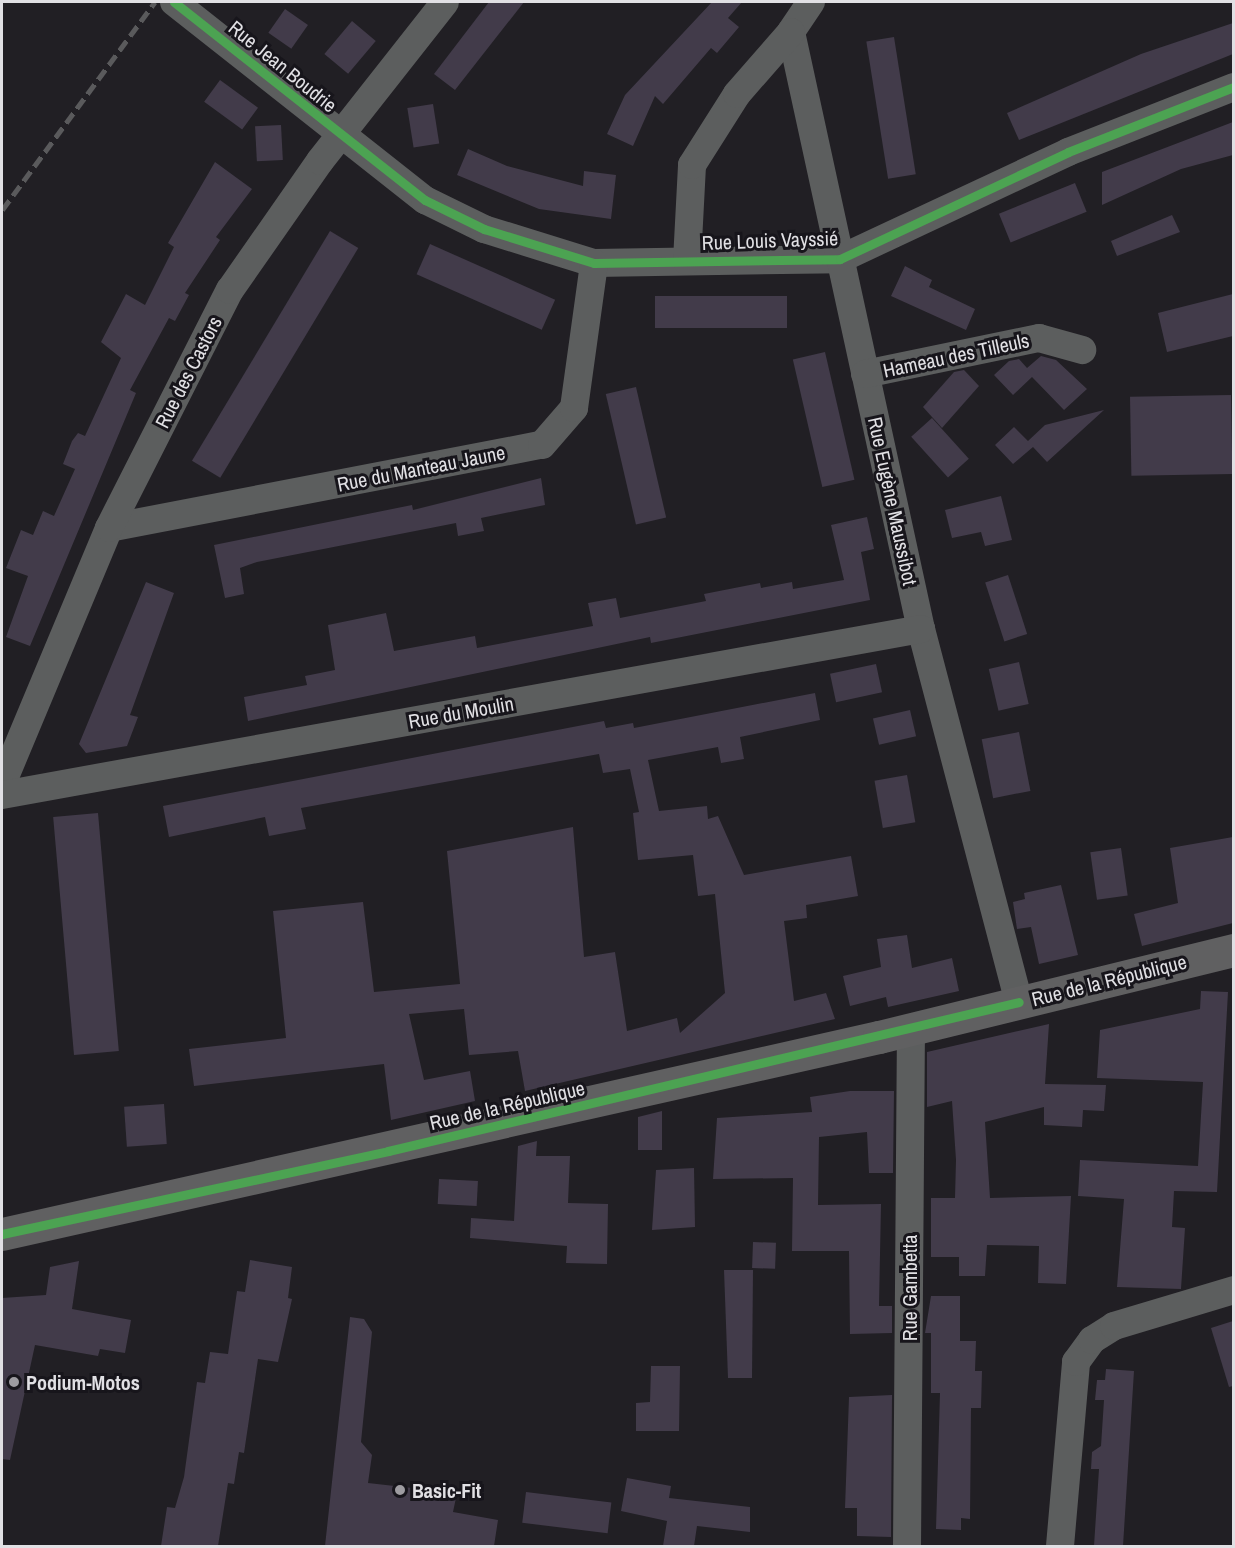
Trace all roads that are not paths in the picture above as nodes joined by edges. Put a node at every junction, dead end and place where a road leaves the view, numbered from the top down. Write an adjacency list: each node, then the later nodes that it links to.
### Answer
1 (174, 2): 6 (street, Rue Jean Boudrie)
2 (445, 2): 6 (street, Rue des Castors)
3 (811, 2): 4 (street)
4 (791, 32): 7 (street, Rue Eugène Maussibot); 8 (street)
5 (1233, 87): 7 (street, Rue Louis Vayssié)
6 (341, 136): 9 (street, Rue Louis Vayssié); 12 (street, Rue des Castors)
7 (840, 259): 8 (street, Rue Louis Vayssié); 11 (street, Rue Eugène Maussibot)
8 (687, 261): 9 (street, Rue Louis Vayssié)
9 (594, 263): 12 (street, Rue du Manteau Jaune)
10 (1082, 350): 11 (street, Hameau des Tilleuls)
11 (865, 374): 13 (street, Rue Eugène Maussibot)
12 (109, 528): 14 (street, Rue des Castors)
13 (921, 629): 15 (street, Rue du Moulin); 17 (street, Rue Eugène Maussibot)
14 (2, 784)
15 (2, 795)
16 (1233, 950): 17 (main road, Rue de la République)
17 (1019, 1002): 18 (main road, Rue de la République)
18 (911, 1030): 19 (main road, Rue de la République); 21 (street, Rue Gambetta)
19 (2, 1234)
20 (1233, 1290): 22 (street)
21 (907, 1546)
22 (1060, 1546)

